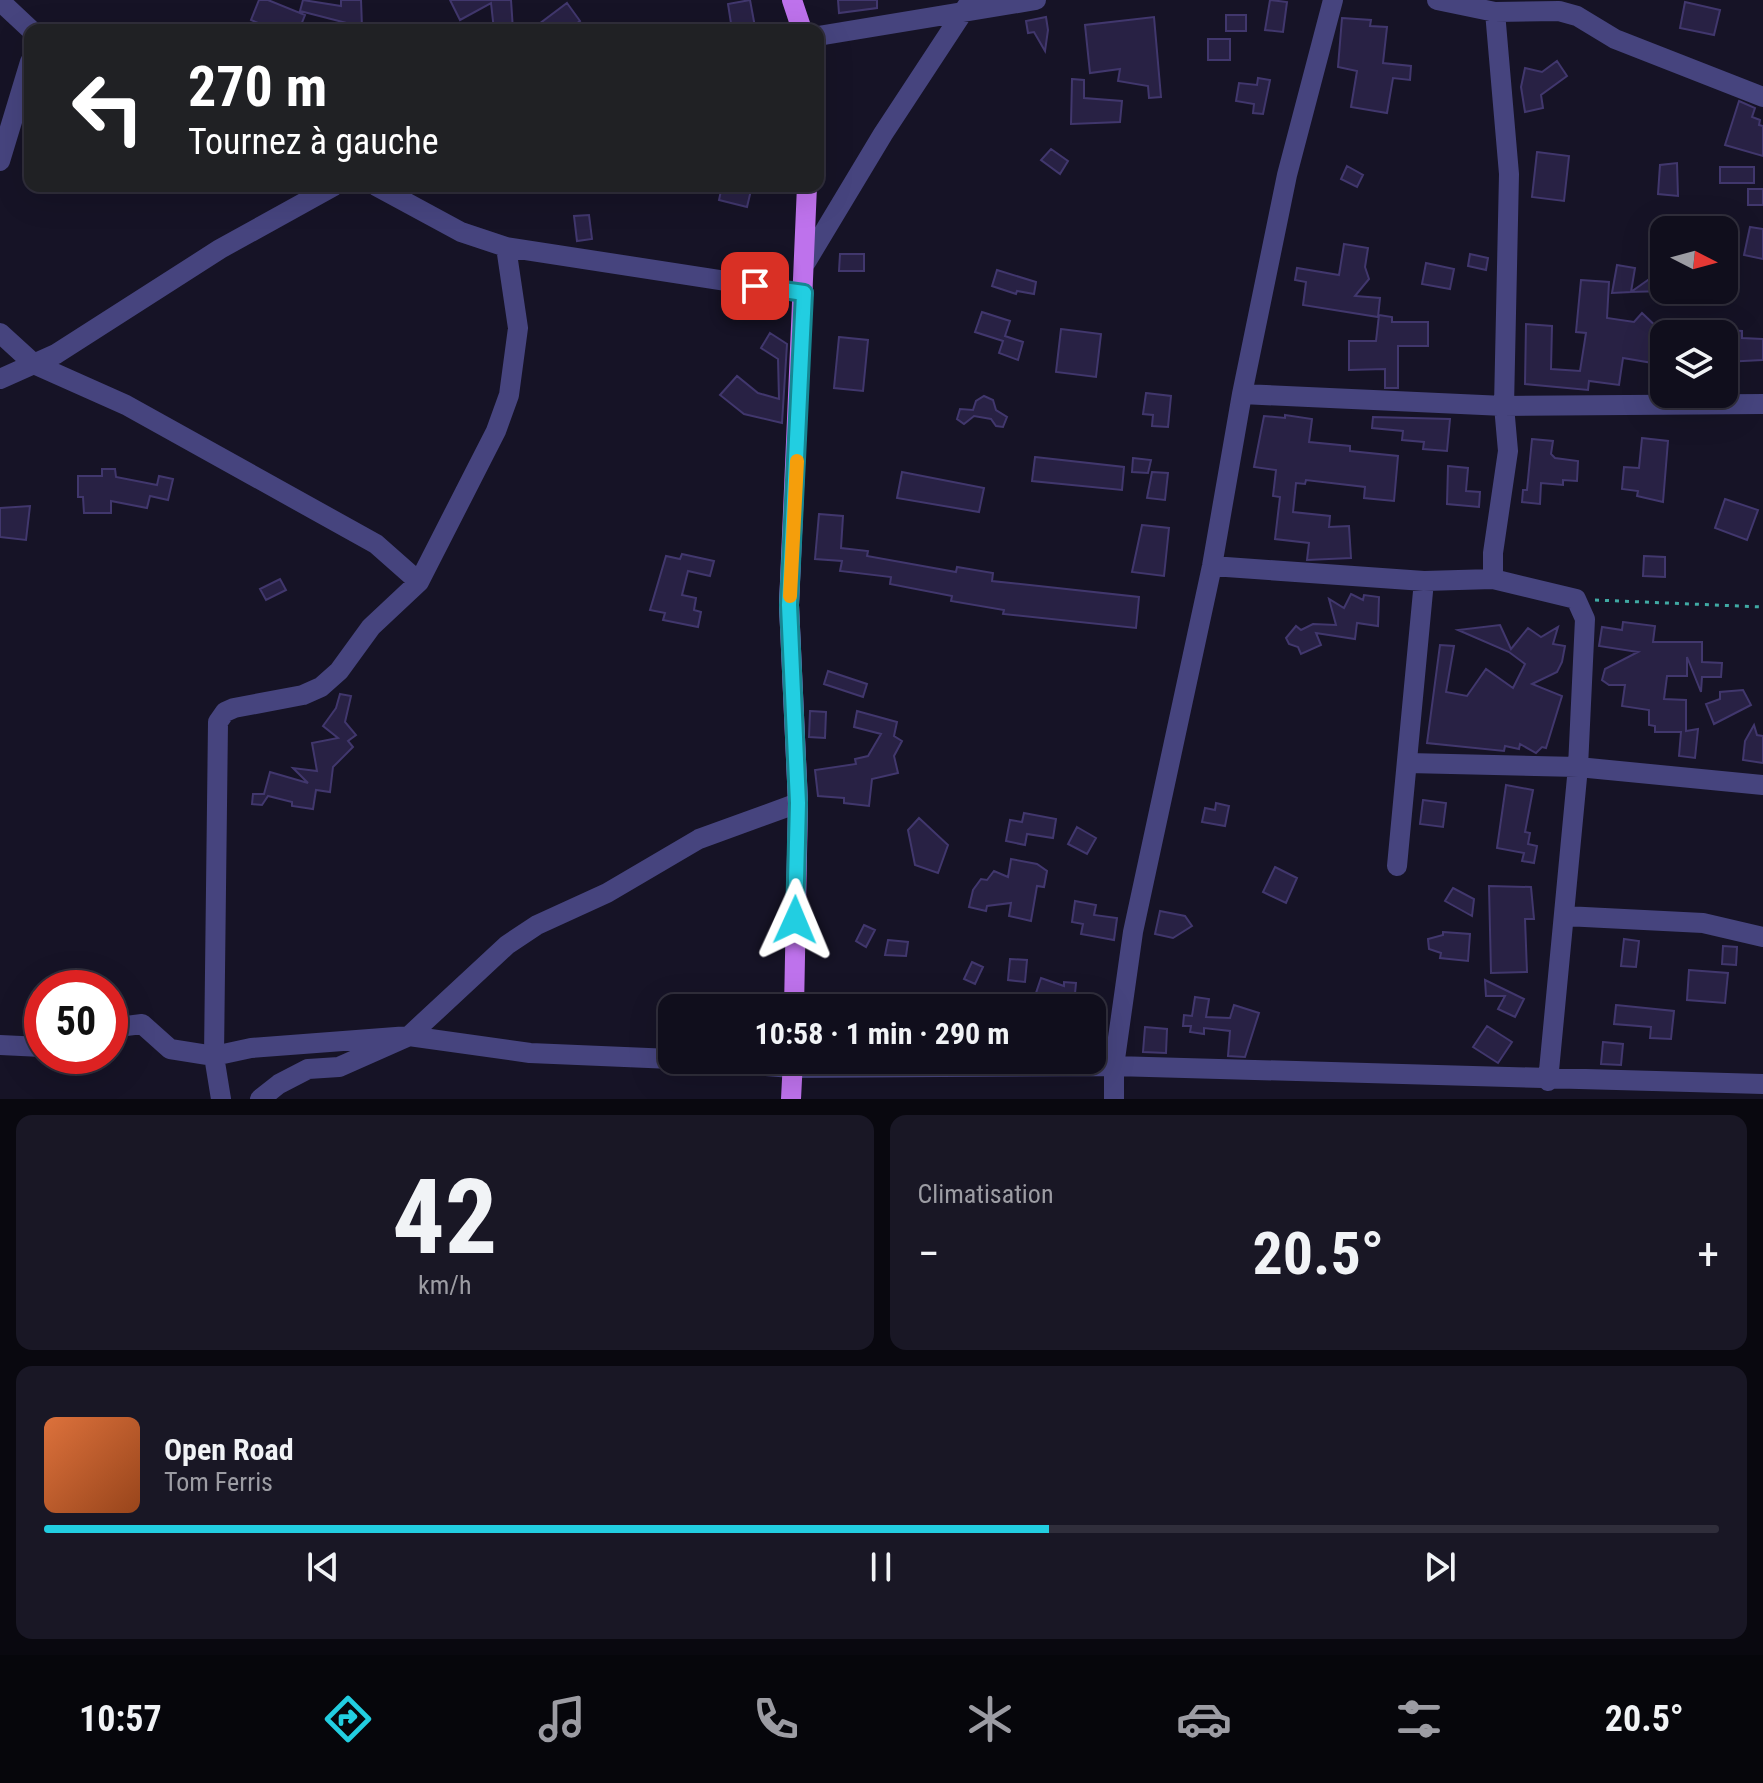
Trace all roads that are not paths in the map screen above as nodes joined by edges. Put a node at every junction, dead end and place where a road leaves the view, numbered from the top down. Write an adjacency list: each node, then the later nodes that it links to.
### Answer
1 (792, 0): 11 (main road)
2 (1036, 0): 7 (street)
3 (1333, 0): 25 (street)
4 (1437, 0): 9 (street)
5 (1579, 0): 8 (street)
6 (0, 1): 10 (street)
7 (966, 6): 12 (street); 20 (street)
8 (1559, 11): 9 (street); 14 (street)
9 (1495, 12): 27 (street)
10 (25, 24)
11 (800, 24)
12 (824, 35)
13 (24, 82): 15 (street)
14 (1763, 97)
15 (0, 161)
16 (323, 192): 23 (street)
17 (387, 192): 19 (street)
18 (807, 192): 20 (main road)
19 (506, 247): 21 (street); 31 (street)
20 (806, 262): 21 (main road)
21 (804, 293): 35 (main road)
22 (0, 333): 23 (street)
23 (34, 364): 24 (street); 31 (street)
24 (0, 379)
25 (1242, 394): 27 (street); 28 (street)
26 (1763, 404): 27 (street)
27 (1504, 406): 29 (street)
28 (1212, 566): 30 (street); 47 (street)
29 (1493, 579): 30 (street); 33 (street)
30 (1424, 581): 32 (street)
31 (419, 582): 44 (street)
32 (1408, 763): 33 (street); 36 (street)
33 (1578, 767): 34 (street); 37 (street)
34 (1763, 785)
35 (798, 803): 39 (main road); 41 (street)
36 (1397, 866)
37 (1565, 916): 38 (street); 49 (street)
38 (1763, 937)
39 (794, 994)
40 (128, 1026): 44 (street)
41 (409, 1036): 44 (street); 45 (street); 52 (street)
42 (0, 1045): 43 (street)
43 (24, 1046)
44 (214, 1056): 51 (street)
45 (658, 1058)
46 (1106, 1066): 47 (street)
47 (1114, 1066): 49 (street); 54 (street)
48 (792, 1074): 53 (main road)
49 (1548, 1081): 50 (street)
50 (1763, 1084)
51 (221, 1099)
52 (260, 1099)
53 (791, 1099)
54 (1114, 1099)

